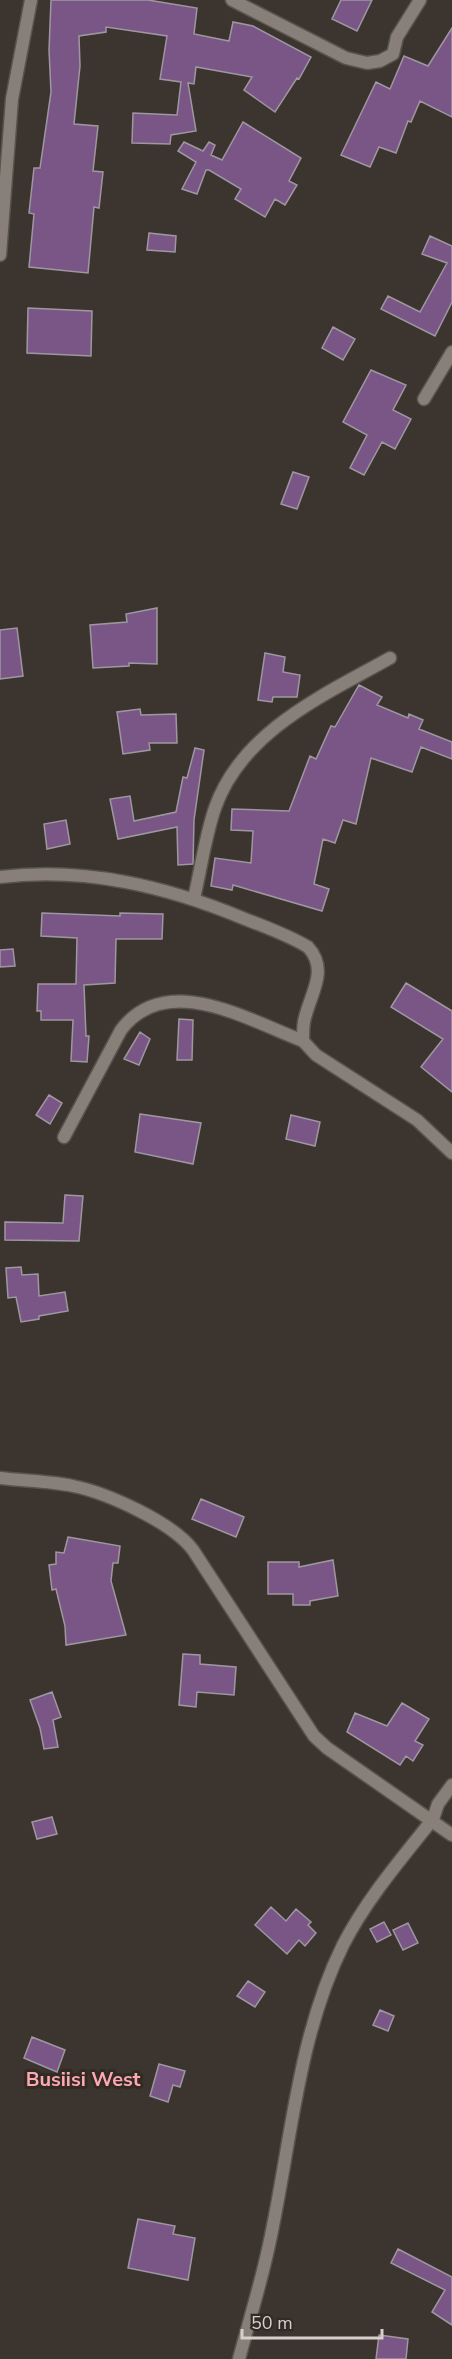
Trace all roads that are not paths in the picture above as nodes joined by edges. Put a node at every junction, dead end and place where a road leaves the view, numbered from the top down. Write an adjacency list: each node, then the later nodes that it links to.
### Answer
1 (31, 0): 4 (street)
2 (232, 0): 3 (street)
3 (420, 0)
4 (0, 255)
5 (452, 352): 6 (street)
6 (424, 399)
7 (390, 658): 9 (street)
8 (0, 877): 9 (street)
9 (194, 898): 10 (street)
10 (303, 1041): 11 (street); 12 (street)
11 (64, 1137)
12 (452, 1153)
13 (0, 1478): 15 (street)
14 (452, 1785): 15 (street)
15 (433, 1820): 16 (street); 17 (street)
16 (452, 1835)
17 (239, 2359)

